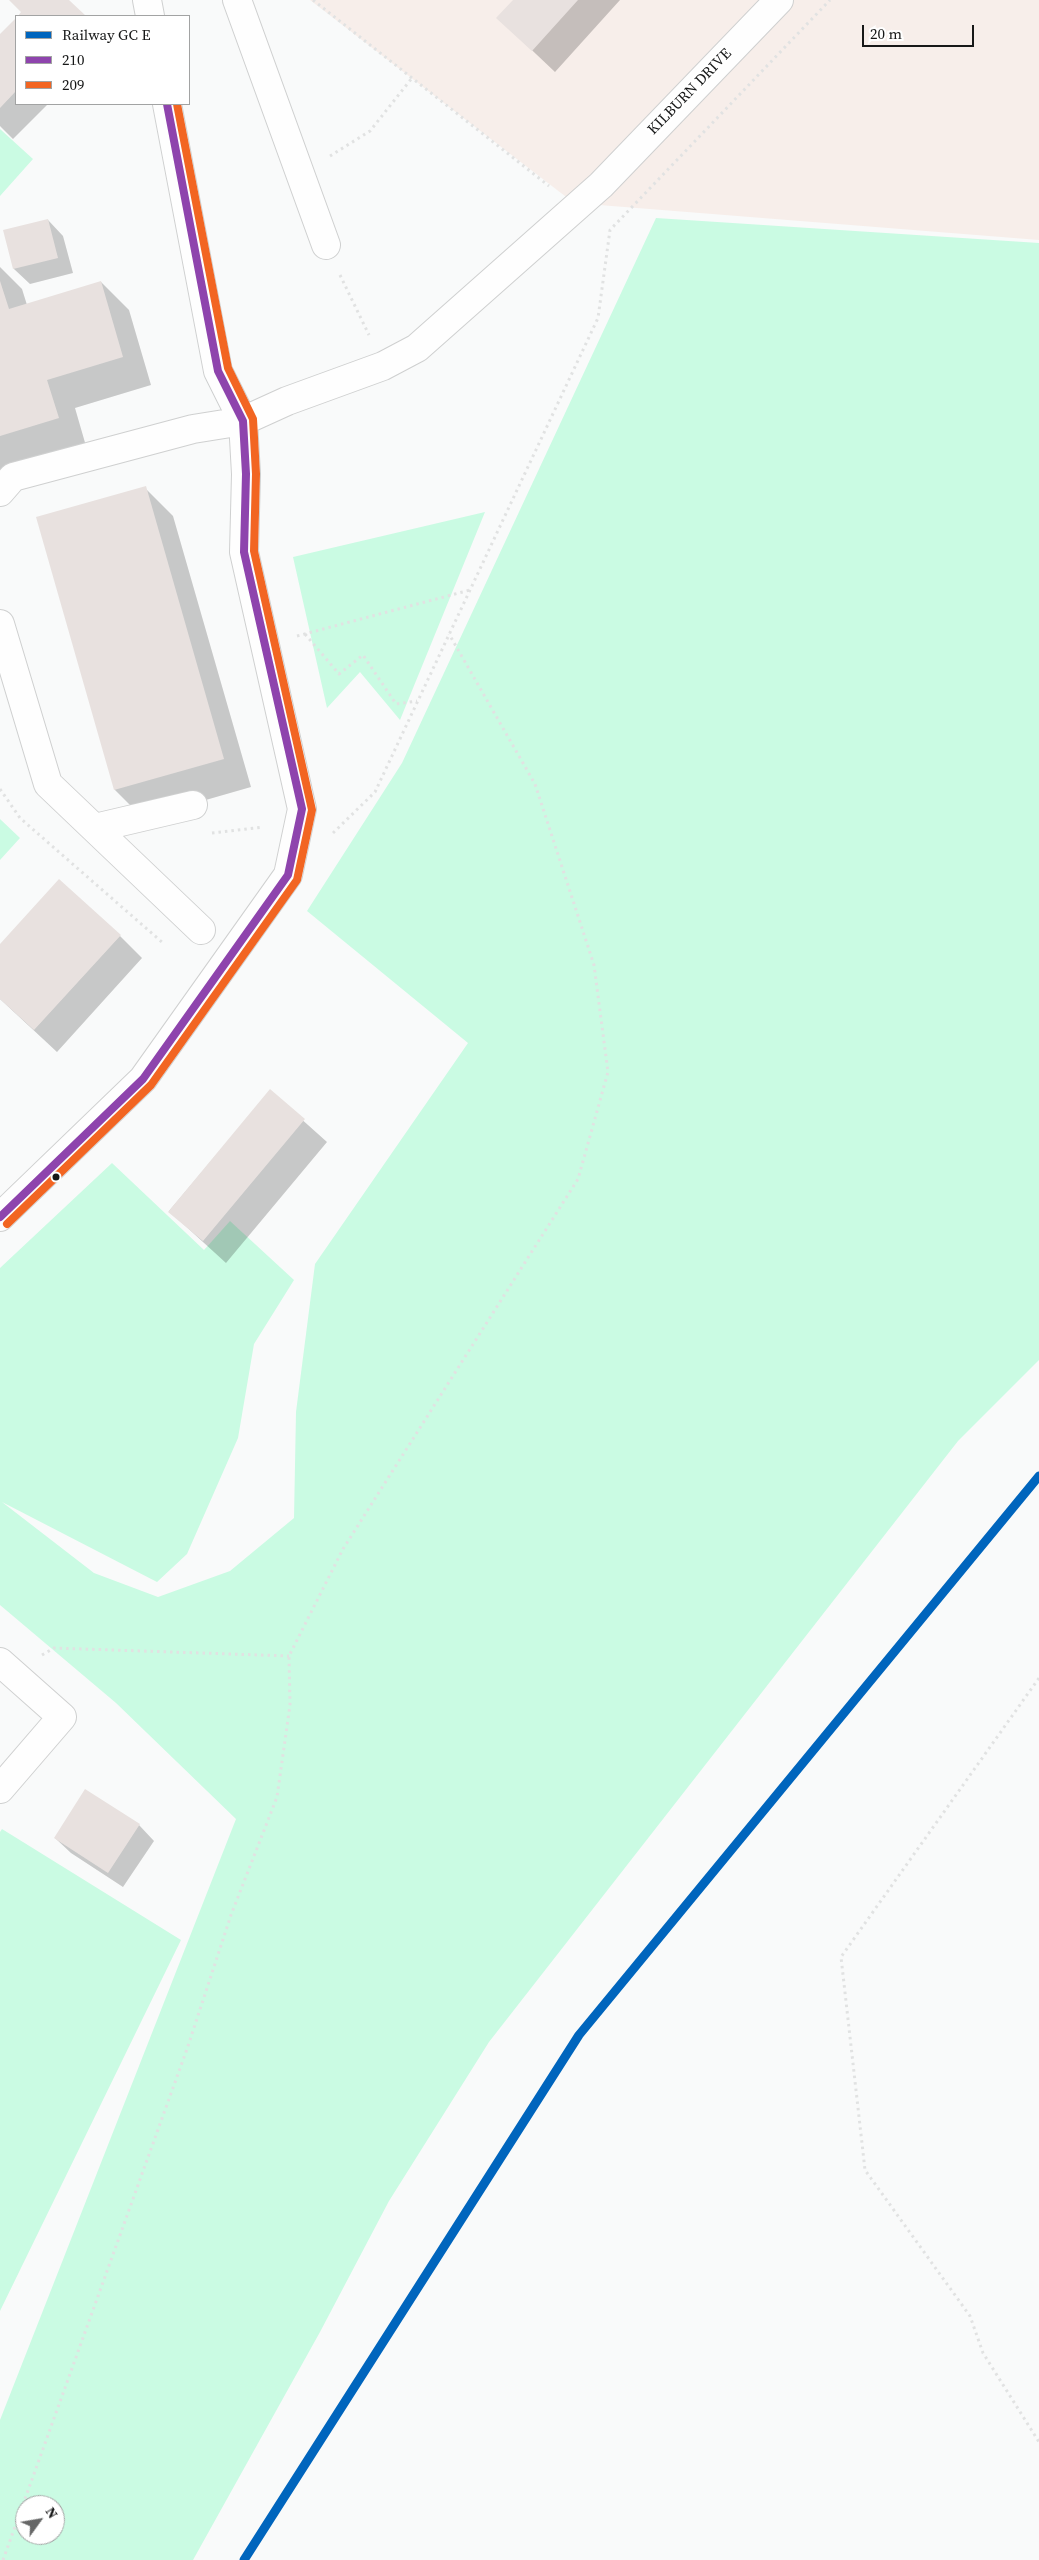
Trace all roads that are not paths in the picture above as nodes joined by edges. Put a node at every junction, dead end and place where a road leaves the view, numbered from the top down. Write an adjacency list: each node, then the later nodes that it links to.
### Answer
1 (147, 0): 4 (street)
2 (237, 0): 6 (street)
3 (779, 0): 7 (street, KILBURN DRIVE)
4 (150, 15)
5 (167, 105): 7 (street)
6 (326, 245)
7 (242, 421): 8 (street, KILBURN DRIVE); 13 (street)
8 (0, 492)
9 (0, 624): 11 (street)
10 (193, 805): 11 (street)
11 (95, 828): 12 (street)
12 (200, 930)
13 (0, 1217)
14 (5, 1667): 15 (street)
15 (0, 1789)

